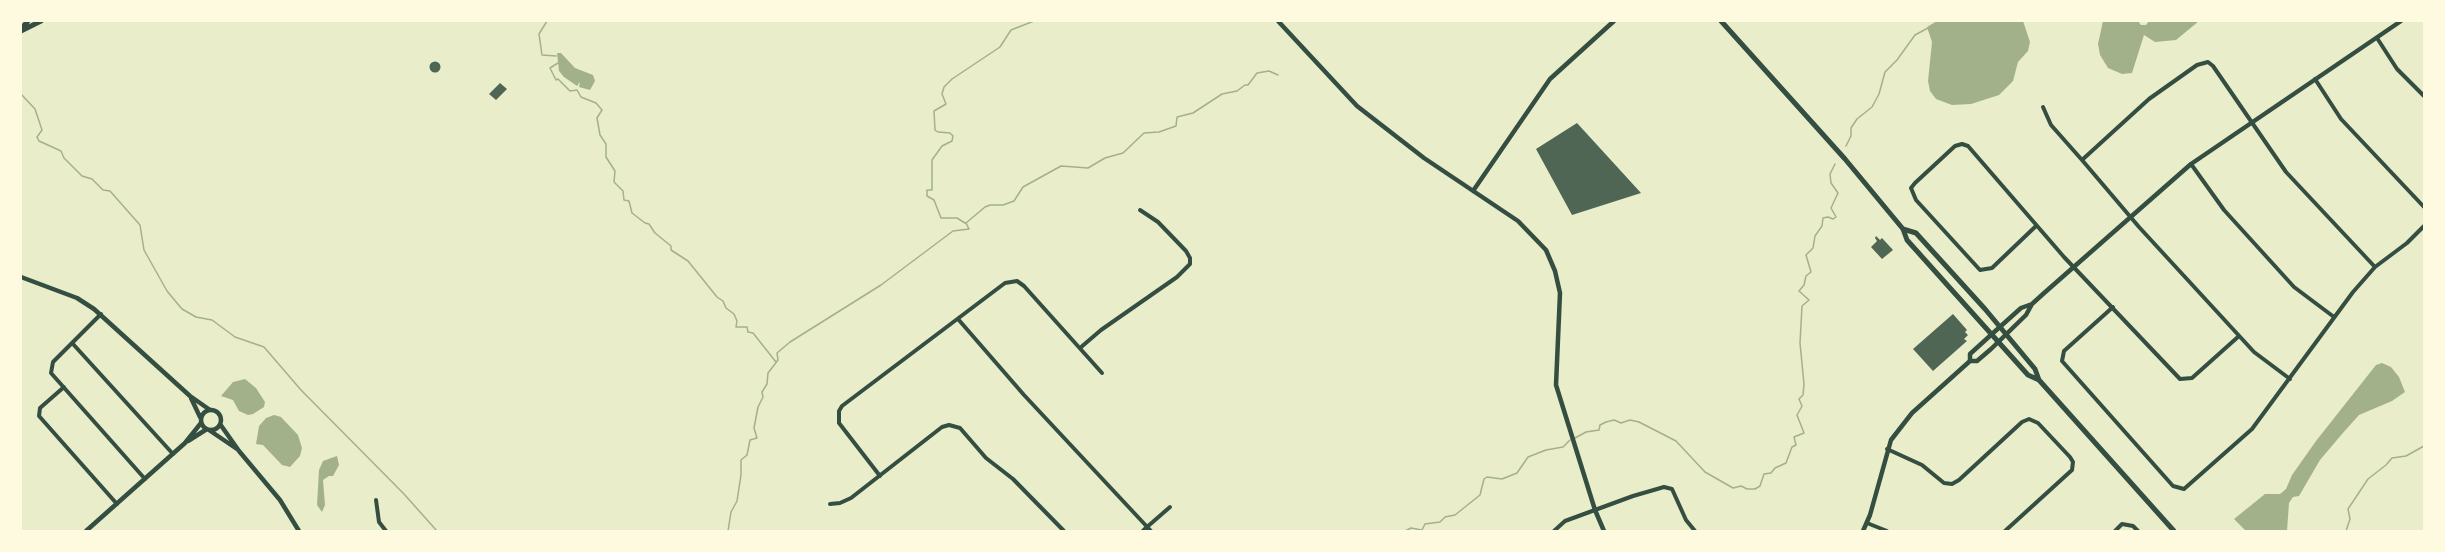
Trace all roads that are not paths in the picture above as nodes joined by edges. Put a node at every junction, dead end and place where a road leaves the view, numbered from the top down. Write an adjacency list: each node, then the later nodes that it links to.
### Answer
1 (28, 21): 7 (main road)
2 (41, 21): 7 (main road)
3 (1278, 21): 15 (street)
4 (1614, 21): 15 (street)
5 (1721, 21): 21 (main road)
6 (2401, 21): 8 (street)
7 (21, 30)
8 (2377, 38): 9 (street); 10 (street)
9 (2315, 79): 12 (street); 16 (street)
10 (2424, 96)
11 (2043, 107): 13 (street)
12 (2251, 123): 13 (street); 14 (street); 23 (street)
13 (2082, 160): 18 (street)
14 (2191, 164): 18 (street); 28 (street)
15 (1473, 191): 57 (street)
16 (2424, 207)
17 (1140, 210): 36 (street)
18 (2130, 216): 22 (street); 33 (street)
19 (2036, 226): 19 (street); 22 (street)
20 (2424, 226): 23 (street)
21 (1903, 229): 30 (main road); 31 (main road)
22 (2073, 267): 25 (street); 26 (street)
23 (2375, 267): 28 (street)
24 (21, 277): 27 (street)
25 (2032, 304): 30 (street); 32 (street)
26 (2113, 307): 33 (street); 39 (street)
27 (101, 314): 35 (street); 42 (street)
28 (2334, 318): 39 (street)
29 (958, 319): 36 (street); 51 (street); 59 (street)
30 (2000, 327): 31 (street); 32 (main road)
31 (1992, 334): 34 (main road); 37 (street)
32 (2006, 334): 34 (street); 40 (main road)
33 (2239, 336): 39 (street)
34 (1998, 342): 37 (street); 40 (main road)
35 (73, 344): 41 (street); 50 (street)
36 (1080, 348): 38 (street)
37 (1970, 361): 48 (street)
38 (1102, 373)
39 (2290, 379)
40 (2039, 380): 73 (main road)
41 (64, 387): 52 (street); 54 (street)
42 (189, 396): 43 (street); 44 (street)
43 (210, 410): 44 (street); 45 (street)
44 (201, 420): 46 (street); 47 (street)
45 (220, 424): 46 (street); 49 (street)
46 (208, 430): 47 (street); 49 (street)
47 (185, 443): 50 (street)
48 (1887, 449): 58 (street); 70 (street)
49 (239, 451): 61 (street)
50 (173, 454): 52 (street)
51 (880, 476): 55 (street); 63 (street)
52 (144, 479): 54 (street)
53 (376, 500): 62 (street)
54 (117, 504): 60 (street)
55 (830, 504)
56 (1170, 507): 59 (street)
57 (1595, 510): 65 (street); 66 (street); 67 (street)
58 (1867, 523): 68 (street); 69 (street)
59 (1149, 529): 64 (street)
60 (86, 531)
61 (299, 531)
62 (386, 531)
63 (1064, 531)
64 (1143, 531)
65 (1554, 531)
66 (1604, 531)
67 (1695, 531)
68 (1863, 531)
69 (1887, 531)
70 (2006, 531)
71 (2115, 531): 72 (street)
72 (2138, 531)
73 (2174, 531)

